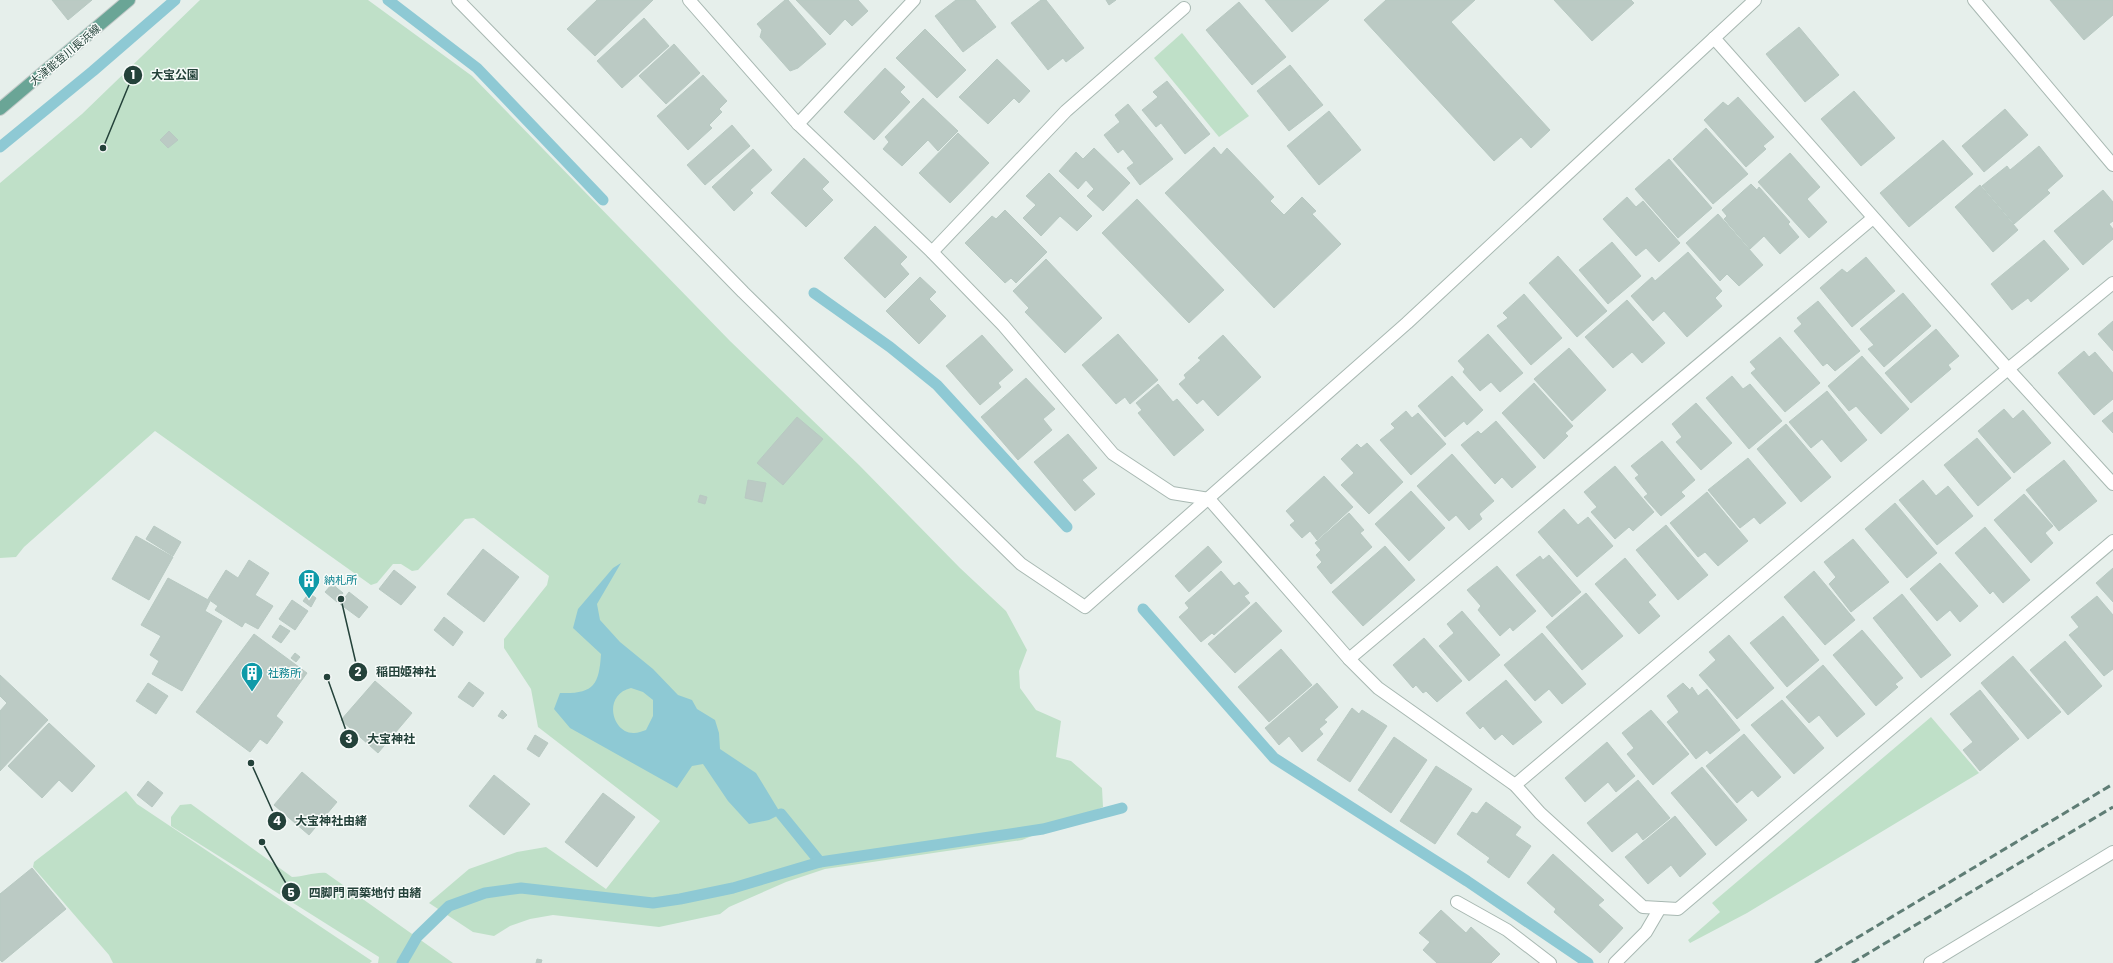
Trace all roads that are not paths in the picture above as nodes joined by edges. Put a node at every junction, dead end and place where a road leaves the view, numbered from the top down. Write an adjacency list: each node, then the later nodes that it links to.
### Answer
1 (129, 0): 9 (main road, 大津能登川長浜線)
2 (458, 0): 17 (street)
3 (689, 0): 10 (street)
4 (914, 0): 10 (street)
5 (1755, 0): 8 (street)
6 (1974, 0): 11 (street)
7 (1184, 8): 13 (street)
8 (1714, 38): 12 (street); 17 (street)
9 (0, 109)
10 (798, 124): 13 (street)
11 (2113, 166)
12 (1873, 218): 15 (street); 19 (street)
13 (932, 252): 17 (street)
14 (2113, 284): 15 (street)
15 (2008, 369): 16 (street); 20 (street)
16 (2113, 484)
17 (1210, 499): 19 (street)
18 (2113, 541): 23 (street)
19 (1350, 659): 20 (street)
20 (1515, 785): 23 (street)
21 (2113, 852): 26 (street)
22 (1457, 902): 24 (street)
23 (1660, 908): 25 (street)
24 (1550, 963)
25 (1615, 963)
26 (1930, 963)

